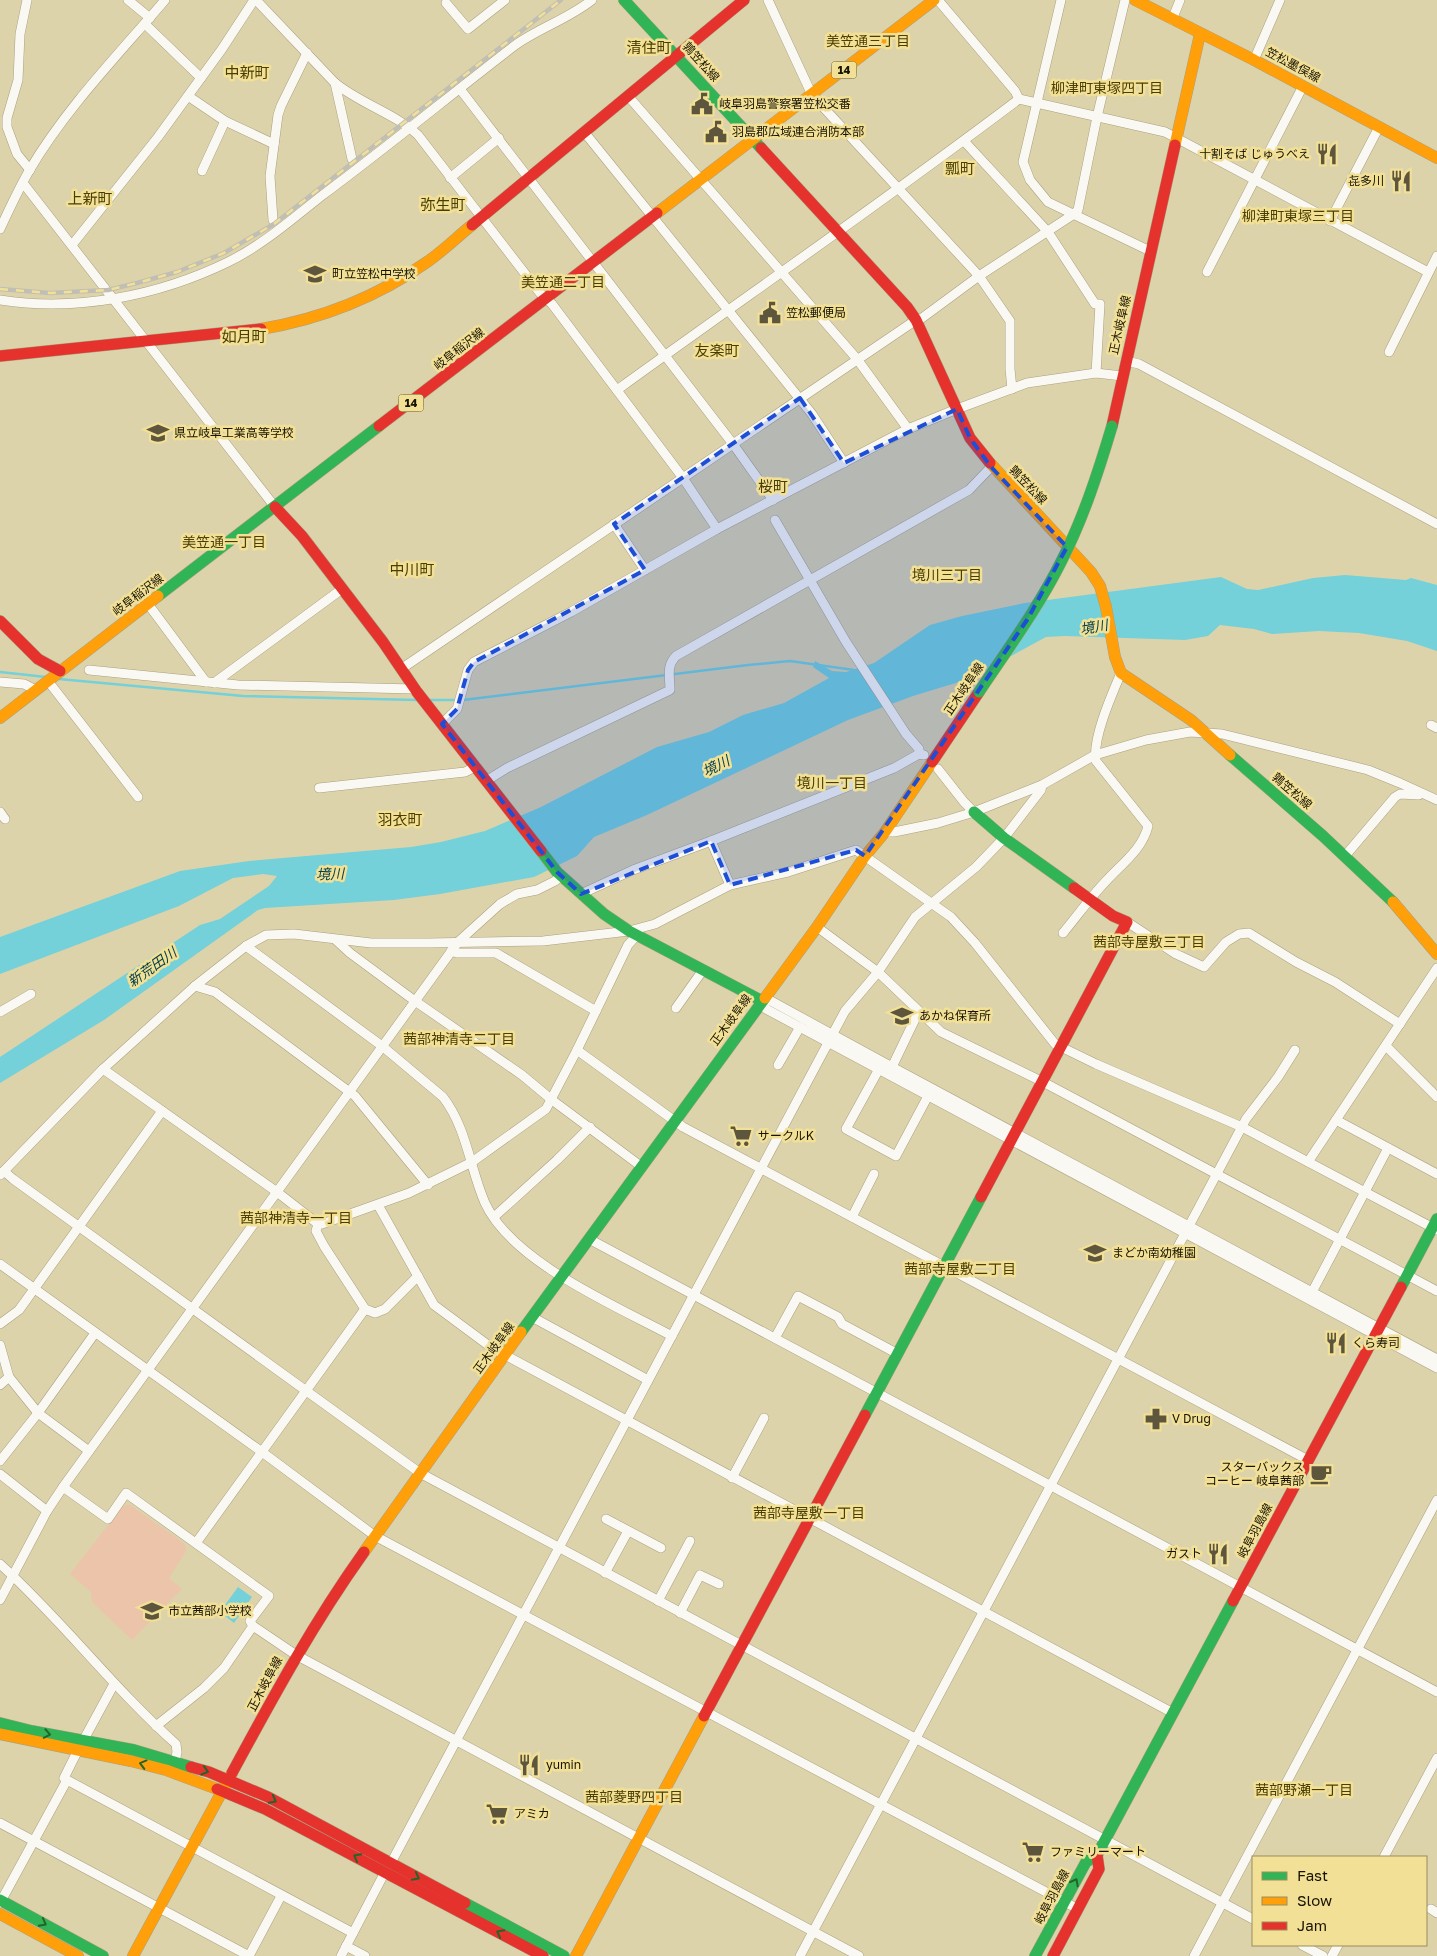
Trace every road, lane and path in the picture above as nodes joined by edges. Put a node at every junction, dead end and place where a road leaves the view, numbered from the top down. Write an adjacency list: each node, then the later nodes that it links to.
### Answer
1 (27, 0): 44 (street)
2 (128, 0): 18 (street)
3 (165, 0): 18 (street)
4 (255, 0): 20 (street); 23 (street)
5 (505, 0): 16 (street)
6 (592, 0): 26 (street)
7 (624, 0): 21 (main road, 鶉笠松線)
8 (744, 0): 21 (main road)
9 (768, 0): 27 (street)
10 (936, 0): 27 (main road, 岐阜稲沢線 / 14); 30 (street)
11 (1061, 0): 31 (street)
12 (1125, 0): 32 (street)
13 (1135, 0): 17 (main road, 笠松墨俣線)
14 (1180, 0): 17 (street)
15 (1280, 0): 22 (street)
16 (446, 3)
17 (1172, 20): 19 (main road, 笠松墨俣線)
18 (147, 21): 23 (street); 44 (street)
19 (1200, 34): 22 (main road, 笠松墨俣線); 37 (main road, 正木岐阜線)
20 (307, 53): 24 (street); 41 (street)
21 (676, 56): 29 (main road); 39 (main road, 鶉笠松線)
22 (1254, 60): 25 (main road, 笠松墨俣線)
23 (201, 78): 28 (street)
24 (335, 83): 35 (street); 43 (street)
25 (1303, 86): 34 (main road, 笠松墨俣線); 48 (street)
26 (460, 89): 35 (street); 38 (street)
27 (812, 94): 39 (main road, 岐阜稲沢線 / 14); 51 (street)
28 (188, 96): 33 (street); 60 (street)
29 (628, 96): 36 (main road); 49 (street)
30 (1019, 99): 31 (street); 40 (street)
31 (1036, 103): 32 (street); 52 (street)
32 (1097, 117): 37 (street); 52 (street)
33 (225, 121): 41 (street); 45 (street)
34 (1379, 127): 42 (main road, 笠松墨俣線); 56 (street)
35 (410, 128): 46 (street); 68 (street)
36 (585, 133): 47 (main road); 54 (street)
37 (1176, 137): 48 (street); 61 (main road, 正木岐阜線)
38 (499, 138): 46 (street); 47 (street)
39 (753, 140): 49 (main road, 岐阜稲沢線 / 14); 58 (main road, 鶉笠松線)
40 (964, 141): 51 (street); 59 (street)
41 (274, 144): 55 (street)
42 (1437, 158)
43 (352, 159)
44 (30, 170): 50 (street)
45 (202, 171)
46 (450, 178): 53 (street)
47 (530, 178): 53 (main road); 63 (street)
48 (1255, 180): 56 (street); 64 (street)
49 (701, 181): 54 (main road, 岐阜稲沢線 / 14); 66 (street)
50 (23, 182): 57 (street); 60 (street)
51 (898, 189): 58 (street); 67 (street)
52 (1074, 214): 59 (street); 61 (street)
53 (482, 218): 69 (street); 73 (main road)
54 (652, 218): 63 (main road, 岐阜稲沢線 / 14); 71 (street)
55 (273, 220)
56 (1330, 221): 65 (street)
57 (0, 229)
58 (837, 231): 66 (street); 72 (main road, 鶉笠松線)
59 (1048, 232): 67 (street); 79 (street)
60 (72, 245): 68 (street)
61 (1150, 251): 78 (main road, 正木岐阜線)
62 (1437, 256): 65 (street)
63 (594, 262): 69 (main road, 岐阜稲沢線 / 14); 75 (street)
64 (1207, 272)
65 (1428, 272): 74 (street)
66 (780, 273): 71 (street); 77 (street)
67 (980, 276): 72 (street); 81 (street)
68 (114, 298): 70 (street); 73 (street)
69 (546, 299): 82 (street); 91 (main road, 岐阜稲沢線 / 14)
70 (0, 300)
71 (728, 310): 75 (street); 83 (street)
72 (916, 320): 77 (street); 84 (main road, 鶉笠松線)
73 (147, 341): 76 (main road); 91 (street)
74 (1389, 352)
75 (666, 355): 82 (street); 86 (street)
76 (0, 356)
77 (857, 359): 83 (street); 85 (street)
78 (1126, 361): 80 (main road, 正木岐阜線); 94 (street)
79 (1096, 373): 80 (street); 81 (street)
80 (1122, 376): 122 (main road, 正木岐阜線, bridge)
81 (1012, 389): 84 (street)
82 (617, 390): 89 (street)
83 (800, 398): 86 (street); 87 (street)
84 (956, 409): 85 (street); 88 (main road, 鶉笠松線)
85 (908, 429): 87 (street)
86 (733, 444): 89 (street); 90 (street)
87 (844, 462): 90 (street)
88 (991, 467): 97 (street); 103 (main road, 鶉笠松線)
89 (683, 478): 93 (street); 95 (street)
90 (773, 500): 95 (street)
91 (275, 507): 98 (main road); 99 (main road, 岐阜稲沢線 / 14)
92 (774, 520): 97 (street)
93 (614, 524): 96 (street); 101 (street)
94 (1437, 524)
95 (717, 529): 96 (street)
96 (645, 570): 110 (street)
97 (810, 580): 115 (street); 124 (street)
98 (342, 589): 101 (main road); 106 (street)
99 (148, 604): 104 (main road, 岐阜稲沢線 / 14); 106 (street)
100 (0, 621): 104 (main road)
101 (401, 669): 108 (main road)
102 (89, 670): 106 (street)
103 (1122, 674): 111 (main road, 鶉笠松線); 112 (street)
104 (53, 677): 107 (main road, 岐阜稲沢線 / 14); 119 (street)
105 (0, 682): 107 (street)
106 (210, 682): 108 (street)
107 (36, 690): 109 (main road, 岐阜稲沢線 / 14)
108 (416, 690): 110 (main road)
109 (0, 718)
110 (442, 724): 113 (main road)
111 (1204, 732): 112 (street); 118 (street); 126 (main road, 鶉笠松線)
112 (1095, 755): 116 (street); 130 (street)
113 (475, 767): 115 (main road); 117 (street)
114 (938, 769): 121 (street)
115 (486, 781): 127 (main road)
116 (1042, 785): 121 (street); 123 (street)
117 (319, 788)
118 (1425, 795): 120 (street); 126 (street)
119 (138, 797)
120 (1437, 800)
121 (974, 812): 122 (street); 123 (main road)
122 (885, 832): 125 (main road, 正木岐阜線)
123 (1004, 838): 130 (main road); 131 (street)
124 (711, 841): 128 (street); 129 (street)
125 (865, 856): 128 (street); 131 (street); 133 (main road, 正木岐阜線)
126 (1346, 856): 142 (main road, 鶉笠松線)
127 (559, 874): 129 (main road); 137 (street)
128 (730, 885): 134 (street)
129 (581, 894): 134 (main road)
130 (1091, 900): 132 (main road); 135 (street)
131 (932, 904): 145 (street); 159 (street)
132 (1126, 922): 154 (street); 159 (main road)
133 (817, 927): 145 (street); 149 (main road, 正木岐阜線)
134 (633, 933): 137 (street); 144 (main road); 151 (street)
135 (1063, 933)
136 (336, 940): 138 (street); 139 (street); 141 (street)
137 (458, 942): 138 (street); 140 (street)
138 (371, 943): 141 (street)
139 (246, 946): 146 (street); 157 (street)
140 (451, 952): 148 (street); 151 (street)
141 (350, 953): 148 (street)
142 (1437, 954)
143 (1437, 968): 154 (street)
144 (703, 970): 149 (main road); 150 (street)
145 (878, 972): 153 (street); 156 (street)
146 (195, 986): 164 (street); 167 (street)
147 (31, 994): 152 (street)
148 (415, 1001): 157 (street); 170 (street)
149 (762, 1001): 155 (street); 156 (street); 173 (main road, 正木岐阜線)
150 (676, 1008)
151 (596, 1011): 160 (street)
152 (0, 1012)
153 (920, 1013): 163 (street); 166 (street)
154 (1400, 1024): 158 (street)
155 (800, 1027): 156 (street); 162 (street)
156 (830, 1038): 163 (street); 165 (street); 181 (street)
157 (382, 1046): 167 (street); 178 (street)
158 (1386, 1046): 169 (street); 172 (street)
159 (1061, 1048): 166 (main road); 175 (street)
160 (577, 1050): 170 (street); 173 (street)
161 (1295, 1050): 175 (street)
162 (778, 1065)
163 (892, 1067): 176 (street)
164 (103, 1068): 171 (street); 182 (street)
165 (879, 1069): 168 (street); 168 (street)
166 (1043, 1082): 176 (main road); 184 (street)
167 (349, 1090): 186 (street); 187 (street)
168 (928, 1096): 176 (street)
169 (1437, 1097)
170 (552, 1100): 174 (street); 178 (street)
171 (162, 1111): 187 (street); 194 (street)
172 (1336, 1120): 177 (street); 179 (street)
173 (675, 1122): 180 (main road, 正木岐阜線); 181 (street)
174 (590, 1127): 180 (street); 190 (street)
175 (1242, 1127): 179 (street); 184 (street)
176 (1014, 1137): 195 (street); 199 (main road)
177 (1388, 1148): 185 (street); 188 (street)
178 (472, 1162): 186 (street); 190 (street)
179 (1308, 1162): 188 (street)
180 (642, 1167): 196 (main road, 正木岐阜線)
181 (761, 1169): 191 (street); 205 (street)
182 (2, 1173): 194 (street)
183 (874, 1174): 191 (street)
184 (1217, 1174): 195 (street); 197 (street)
185 (1437, 1174)
186 (428, 1185): 189 (street)
187 (277, 1192): 192 (street); 207 (street)
188 (1364, 1193): 193 (street); 197 (street)
189 (378, 1205): 192 (street); 201 (street)
190 (494, 1217): 202 (street)
191 (852, 1217): 199 (street)
192 (318, 1224): 208 (street)
193 (1435, 1226): 200 (main road, 岐阜羽島線)
194 (78, 1227): 203 (street); 207 (street)
195 (1187, 1229): 206 (street); 218 (street)
196 (590, 1239): 202 (main road, 正木岐阜線); 205 (street)
197 (1340, 1239): 200 (street); 206 (street)
198 (0, 1264): 203 (street)
199 (945, 1266): 216 (main road); 218 (street)
200 (1407, 1275): 204 (street); 211 (main road, 岐阜羽島線)
201 (418, 1276): 208 (street); 217 (street)
202 (561, 1277): 209 (main road, 正木岐阜線); 213 (street)
203 (34, 1289): 210 (street); 212 (street)
204 (1437, 1291)
205 (694, 1295): 213 (street); 214 (street)
206 (1311, 1295): 211 (street)
207 (193, 1309): 221 (street); 225 (street)
208 (365, 1309): 225 (street)
209 (532, 1317): 217 (main road, 正木岐阜線); 223 (street)
210 (0, 1324)
211 (1377, 1331): 219 (street); 220 (street); 232 (main road, 岐阜羽島線)
212 (95, 1333): 221 (street); 227 (street)
213 (672, 1336): 223 (street)
214 (775, 1338): 216 (street); 226 (street)
215 (0, 1345): 222 (street)
216 (898, 1354): 226 (main road)
217 (505, 1356): 229 (street); 234 (main road, 正木岐阜線)
218 (1118, 1359): 232 (street); 237 (street)
219 (1437, 1359)
220 (1437, 1368)
221 (148, 1371): 230 (street); 231 (street)
222 (9, 1377): 224 (street); 227 (street)
223 (648, 1380): 229 (street)
224 (0, 1385)
225 (306, 1392): 231 (street); 234 (street)
226 (878, 1393): 237 (street); 242 (main road)
227 (38, 1413): 230 (street); 233 (street)
228 (764, 1418): 236 (street)
229 (626, 1421): 236 (street); 247 (street)
230 (89, 1451): 238 (street)
231 (262, 1452): 244 (street); 246 (street)
232 (1308, 1460): 253 (main road, 岐阜羽島線)
233 (0, 1461)
234 (420, 1473): 244 (main road, 正木岐阜線); 247 (street)
235 (0, 1474): 240 (street)
236 (732, 1478): 242 (street)
237 (1050, 1485): 253 (street); 256 (street)
238 (63, 1487): 240 (street); 246 (street)
239 (1437, 1500): 261 (street)
240 (47, 1511): 251 (street)
241 (606, 1519): 243 (street)
242 (810, 1519): 256 (street); 260 (main road)
243 (628, 1530): 248 (street); 250 (street)
244 (374, 1536): 258 (street); 262 (main road, 正木岐阜線)
245 (690, 1541): 255 (street)
246 (196, 1543): 259 (street)
247 (559, 1548): 250 (street); 258 (street)
248 (661, 1548)
249 (0, 1564): 251 (street)
250 (606, 1573): 255 (street)
251 (13, 1576): 254 (street); 263 (street)
252 (718, 1584): 257 (street)
253 (1241, 1587): 261 (street); 266 (main road, 岐阜羽島線)
254 (0, 1600)
255 (658, 1601): 257 (street)
256 (982, 1612): 266 (street); 270 (street)
257 (680, 1613): 260 (street)
258 (522, 1614): 265 (street); 271 (street)
259 (253, 1626): 262 (street); 268 (street)
260 (742, 1646): 265 (main road); 270 (street)
261 (1357, 1649): 264 (street); 290 (street)
262 (296, 1655): 271 (street); 275 (main road, 正木岐阜線)
263 (114, 1684): 268 (street); 272 (street)
264 (1437, 1692)
265 (707, 1712): 278 (street); 280 (main road)
266 (1173, 1713): 281 (main road, 岐阜羽島線)
267 (0, 1723): 272 (main road, one-way to 272)
268 (156, 1726): 274 (street)
269 (0, 1734): 272 (main road)
270 (916, 1739): 278 (street); 281 (street)
271 (456, 1740): 280 (street); 286 (street)
272 (80, 1746): 274 (main road); 276 (street); 277 (main road, one-way to 272)
273 (1437, 1758): 285 (street)
274 (175, 1762): 275 (main road, one-way to 275)
275 (229, 1779): 277 (main road, 正木岐阜線); 286 (main road, one-way to 286)
276 (67, 1780): 282 (street); 283 (street)
277 (223, 1791): 283 (main road, 正木岐阜線); 286 (main road, one-way to 277)
278 (880, 1804): 289 (street); 295 (street)
279 (0, 1822): 282 (street)
280 (639, 1839): 295 (street); 307 (main road)
281 (1105, 1839): 284 (main road, 岐阜羽島線); 290 (street)
282 (34, 1840): 288 (street); 291 (street)
283 (192, 1847): 287 (street); 291 (main road, 正木岐阜線)
284 (1097, 1855): 289 (main road, 岐阜羽島線, one-way to 284); 292 (main road, 岐阜羽島線)
285 (1385, 1856)
286 (388, 1868): 296 (street); 305 (main road, one-way to 286); 306 (main road, one-way to 306)
287 (282, 1896): 296 (street); 302 (street)
288 (0, 1901): 300 (main road, one-way to 300)
289 (1064, 1902): 292 (street); 310 (main road, 岐阜羽島線)
290 (1223, 1902): 294 (street); 312 (street)
291 (159, 1908): 301 (main road, 正木岐阜線); 302 (street)
292 (1078, 1909): 311 (main road, 岐阜羽島線)
293 (0, 1914): 299 (main road)
294 (1252, 1918)
295 (813, 1931): 308 (street); 309 (street)
296 (353, 1933): 297 (street)
297 (346, 1946): 303 (street); 304 (street)
298 (1304, 1946): 313 (street)
299 (78, 1956)
300 (103, 1956)
301 (133, 1956)
302 (249, 1956)
303 (341, 1956)
304 (365, 1956)
305 (543, 1956)
306 (564, 1956)
307 (576, 1956)
308 (800, 1956)
309 (859, 1956)
310 (1035, 1956)
311 (1053, 1956)
312 (1194, 1956)
313 (1323, 1956)

